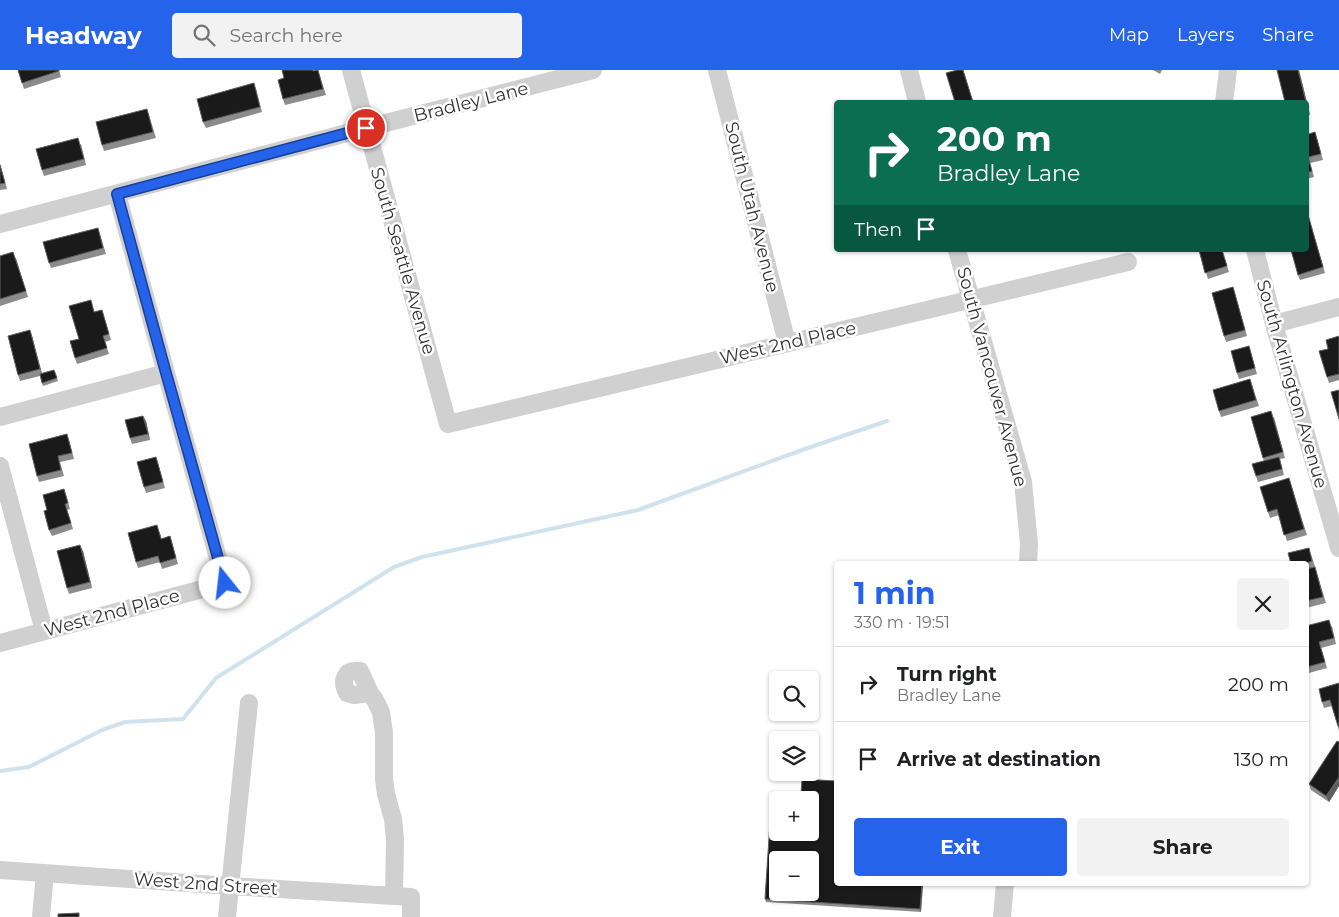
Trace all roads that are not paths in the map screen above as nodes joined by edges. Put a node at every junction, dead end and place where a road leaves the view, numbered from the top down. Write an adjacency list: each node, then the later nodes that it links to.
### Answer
1 (351, 70): 9 (street, South Seattle Avenue)
2 (593, 70): 6 (street, Bradley Lane)
3 (717, 70): 18 (street, South Utah Avenue)
4 (909, 70): 7 (street)
5 (1228, 70): 8 (street)
6 (535, 78): 9 (street, Bradley Lane)
7 (916, 100)
8 (1224, 100)
9 (366, 128): 10 (street, Bradley Lane); 21 (street, South Seattle Avenue)
10 (117, 194): 11 (street, Bradley Lane); 19 (street)
11 (0, 224)
12 (958, 252): 15 (street, South Vancouver Avenue)
13 (1256, 252): 17 (street, South Arlington Avenue)
14 (1128, 262): 15 (street, West 2nd Place)
15 (970, 299): 18 (street, West 2nd Place); 24 (street, South Vancouver Avenue)
16 (1339, 307): 17 (street)
17 (1274, 324): 23 (street, South Arlington Avenue)
18 (787, 343): 21 (street, West 2nd Place)
19 (166, 373): 20 (street); 25 (street, West 2nd Place)
20 (0, 417)
21 (448, 424)
22 (0, 466): 25 (street)
23 (1338, 541)
24 (1028, 561)
25 (44, 631): 26 (street, West 2nd Place)
26 (0, 643)
27 (370, 693): 33 (street)
28 (249, 703): 31 (street)
29 (0, 870): 30 (street, West 2nd Street)
30 (45, 874): 31 (street, West 2nd Street); 34 (street)
31 (230, 886): 33 (street, West 2nd Street); 35 (street)
32 (1005, 886): 37 (street)
33 (403, 896): 36 (street)
34 (41, 917)
35 (227, 917)
36 (410, 917)
37 (1002, 917)

